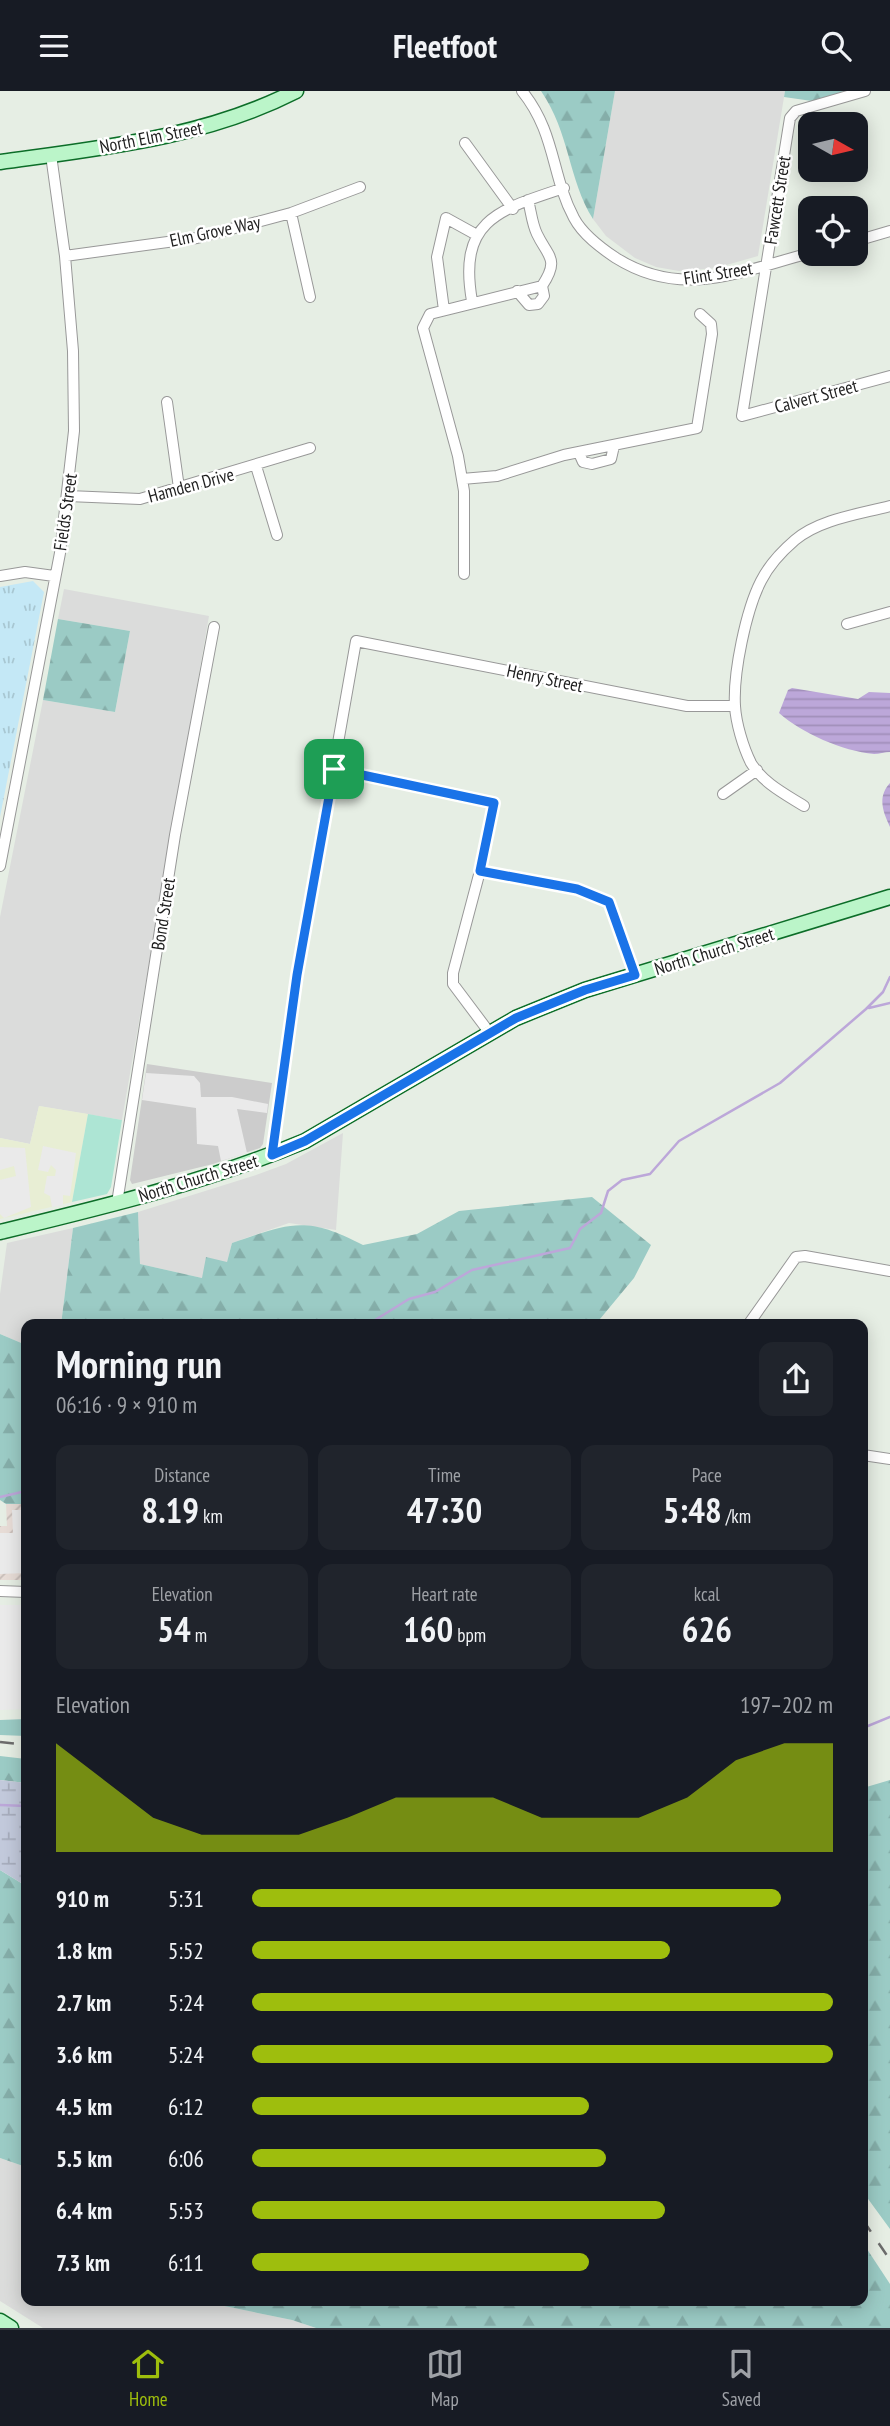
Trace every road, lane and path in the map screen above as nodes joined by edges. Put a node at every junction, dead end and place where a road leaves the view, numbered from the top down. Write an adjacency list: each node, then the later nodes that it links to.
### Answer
1 (296, 91): 5 (main road, North Elm Street)
2 (522, 91): 8 (street, Flint Street)
3 (864, 91): 17 (street, Fawcett Street)
4 (465, 143): 10 (street)
5 (51, 155): 6 (main road, North Elm Street); 15 (street, Fields Street)
6 (0, 162)
7 (360, 187): 11 (street, Elm Grove Way)
8 (564, 188): 9 (street); 17 (street, Flint Street)
9 (528, 200): 10 (street); 18 (street)
10 (513, 209): 13 (street)
11 (291, 213): 15 (street, Elm Grove Way); 20 (street)
12 (890, 232): 14 (street)
13 (475, 234): 21 (street); 22 (street)
14 (868, 238)
15 (65, 256): 31 (street, Fields Street)
16 (798, 256): 17 (street, Flint Street)
17 (767, 264): 26 (street, Fawcett Street)
18 (542, 286): 19 (street); 19 (street)
19 (517, 291): 21 (street)
20 (310, 297)
21 (472, 301): 22 (street)
22 (444, 310): 29 (street)
23 (700, 314): 29 (street)
24 (890, 376): 26 (street, Calvert Street)
25 (167, 402): 30 (street)
26 (743, 416)
27 (310, 448): 28 (street, Hamden Drive)
28 (256, 466): 30 (street, Hamden Drive); 33 (street)
29 (462, 479): 34 (street)
30 (179, 488): 31 (street, Hamden Drive)
31 (68, 496): 36 (street, Fields Street)
32 (890, 506): 40 (street)
33 (278, 535)
34 (464, 574)
35 (0, 576): 36 (street)
36 (54, 576): 45 (street, Fields Street)
37 (890, 612): 38 (street)
38 (847, 624)
39 (214, 627): 52 (street, Bond Street)
40 (735, 706): 41 (street, Henry Street); 42 (street)
41 (334, 769): 47 (street); 51 (street)
42 (757, 771): 43 (street); 44 (street)
43 (723, 793)
44 (804, 806)
45 (1, 852): 46 (street, Fields Street)
46 (0, 866)
47 (480, 871): 49 (street); 50 (street)
48 (890, 897): 49 (main road, North Church Street)
49 (635, 975): 50 (main road, North Church Street)
50 (489, 1033): 51 (main road, North Church Street)
51 (272, 1155): 52 (main road, North Church Street)
52 (117, 1203): 53 (main road, North Church Street)
53 (0, 1232)
54 (890, 1271): 55 (street)
55 (752, 1319)
56 (868, 1456): 57 (street)
57 (890, 1459)
58 (0, 1591): 59 (street)
59 (21, 1592)
60 (0, 2321): 61 (main road)
61 (11, 2328)

